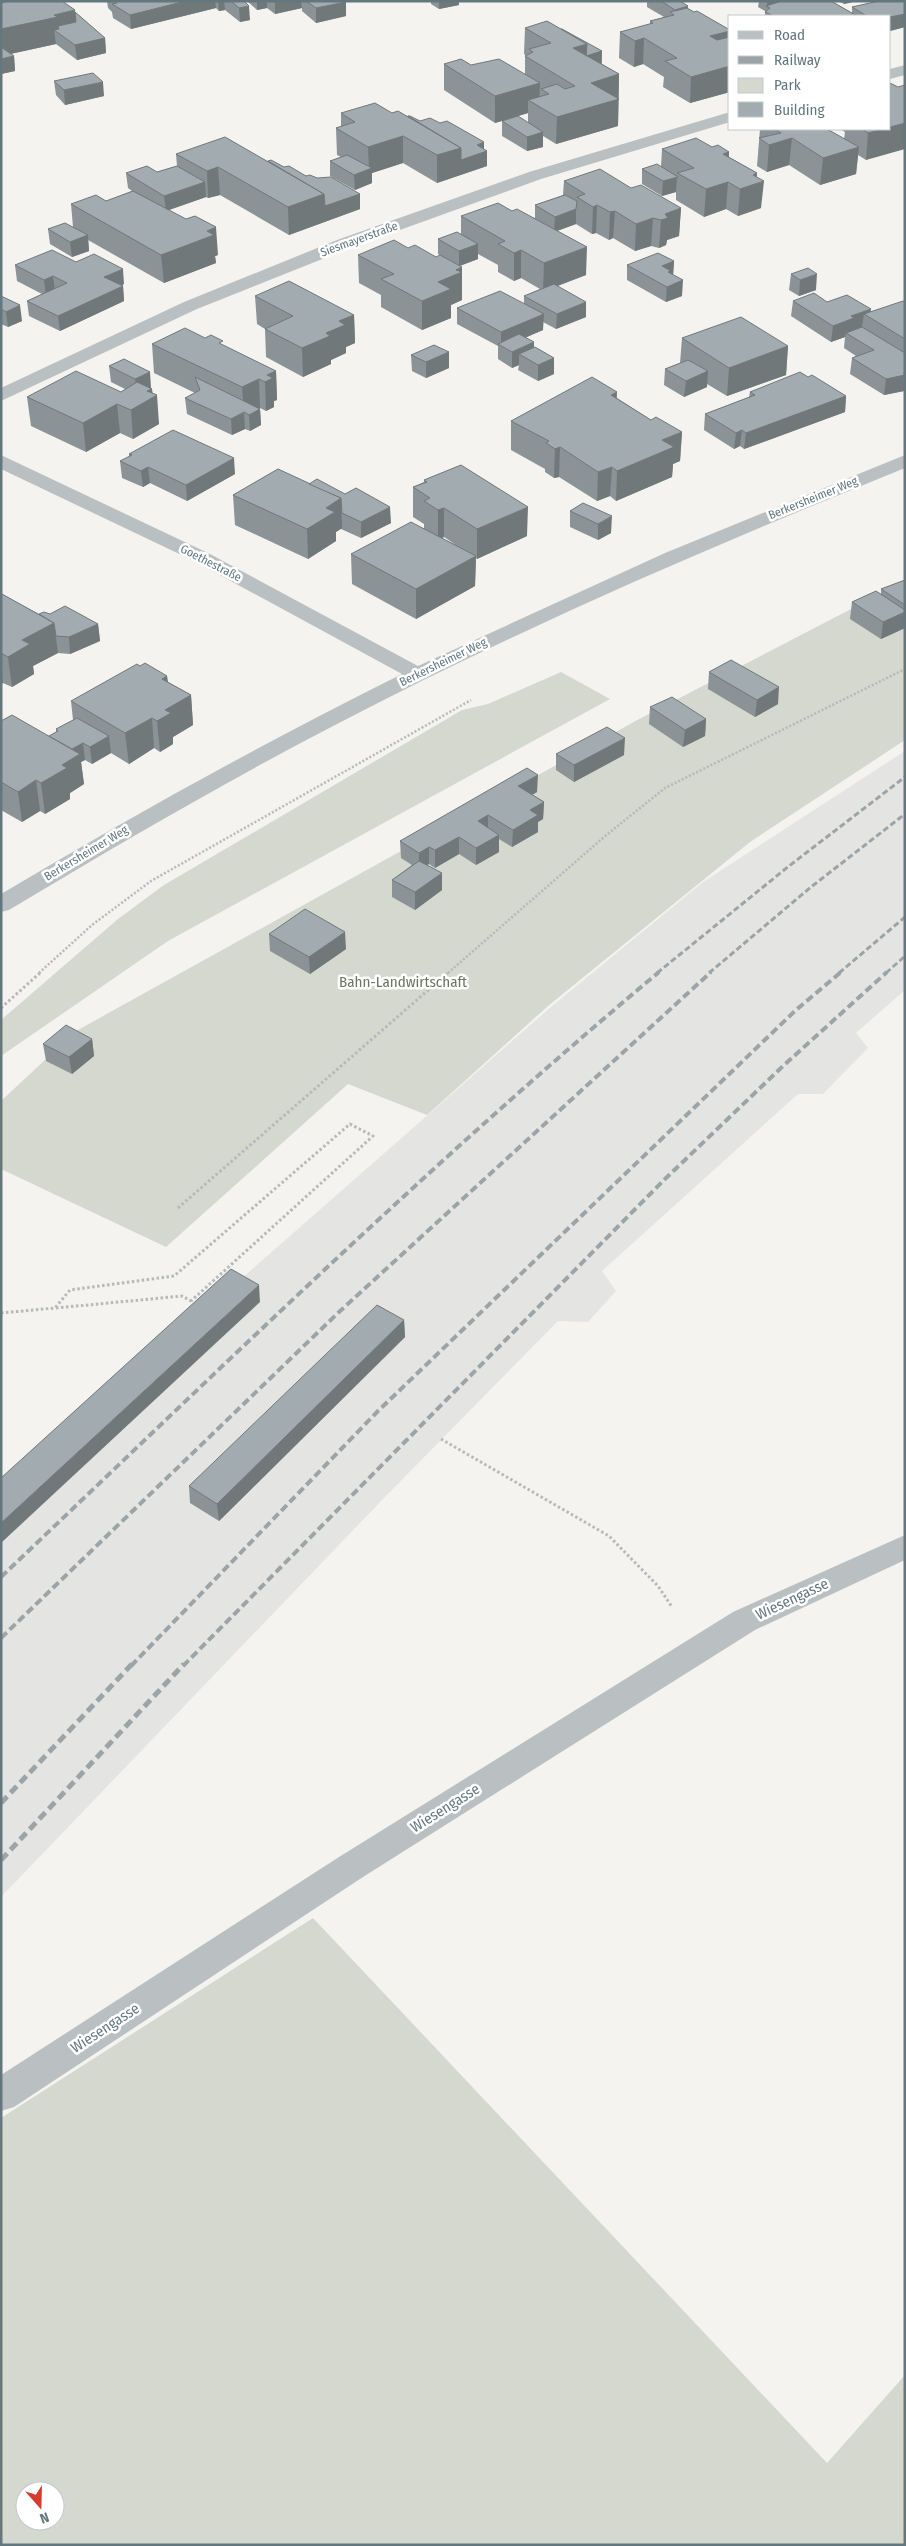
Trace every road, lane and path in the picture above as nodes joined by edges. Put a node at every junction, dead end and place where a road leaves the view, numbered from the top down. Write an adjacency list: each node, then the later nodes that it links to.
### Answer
1 (905, 70): 2 (street)
2 (891, 74)
3 (728, 118): 4 (street, Siesmayerstraße)
4 (1, 395)
5 (905, 461): 8 (street, Berkersheimer Weg)
6 (1, 462): 8 (street, Goethestraße)
7 (905, 669): 12 (path)
8 (417, 674): 10 (street, Berkersheimer Weg)
9 (476, 697): 11 (path)
10 (1, 905)
11 (1, 1008)
12 (178, 1208)
13 (191, 1301): 14 (path); 15 (path); 15 (path)
14 (199, 1305)
15 (55, 1308): 16 (path)
16 (1, 1313)
17 (441, 1439): 19 (path)
18 (905, 1547): 19 (street, Wiesengasse)
19 (701, 1649): 20 (street, Wiesengasse)
20 (1, 2095)

